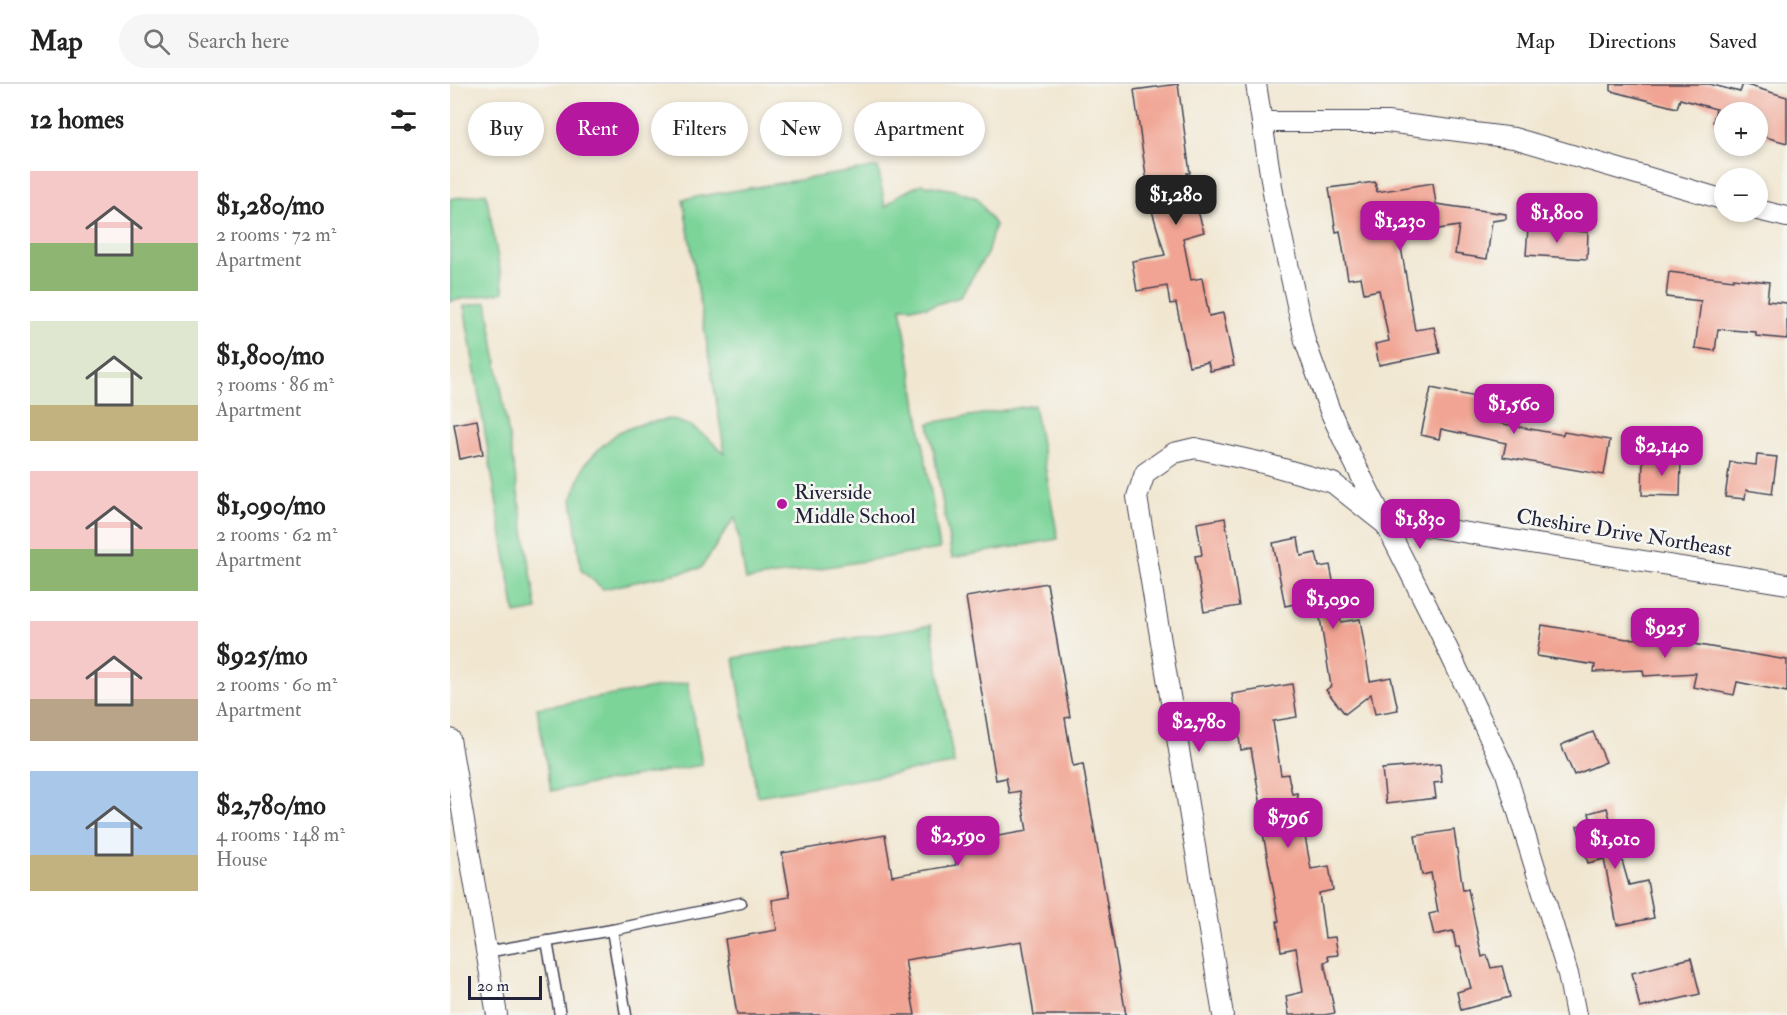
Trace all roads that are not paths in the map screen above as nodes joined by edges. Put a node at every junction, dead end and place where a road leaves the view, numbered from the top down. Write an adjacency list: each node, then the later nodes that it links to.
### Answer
1 (1256, 84): 2 (street)
2 (1262, 122): 3 (street); 6 (street)
3 (1714, 197)
4 (1768, 212): 5 (street)
5 (1787, 217)
6 (1386, 525): 7 (street, Cheshire Drive Northeast); 16 (street); 17 (street)
7 (1787, 584)
8 (450, 739): 12 (street)
9 (741, 903): 10 (lane)
10 (612, 930): 11 (lane); 15 (lane)
11 (547, 941): 12 (lane); 14 (lane)
12 (486, 952): 13 (street)
13 (496, 1015)
14 (560, 1015)
15 (626, 1015)
16 (1224, 1015)
17 (1576, 1015)

